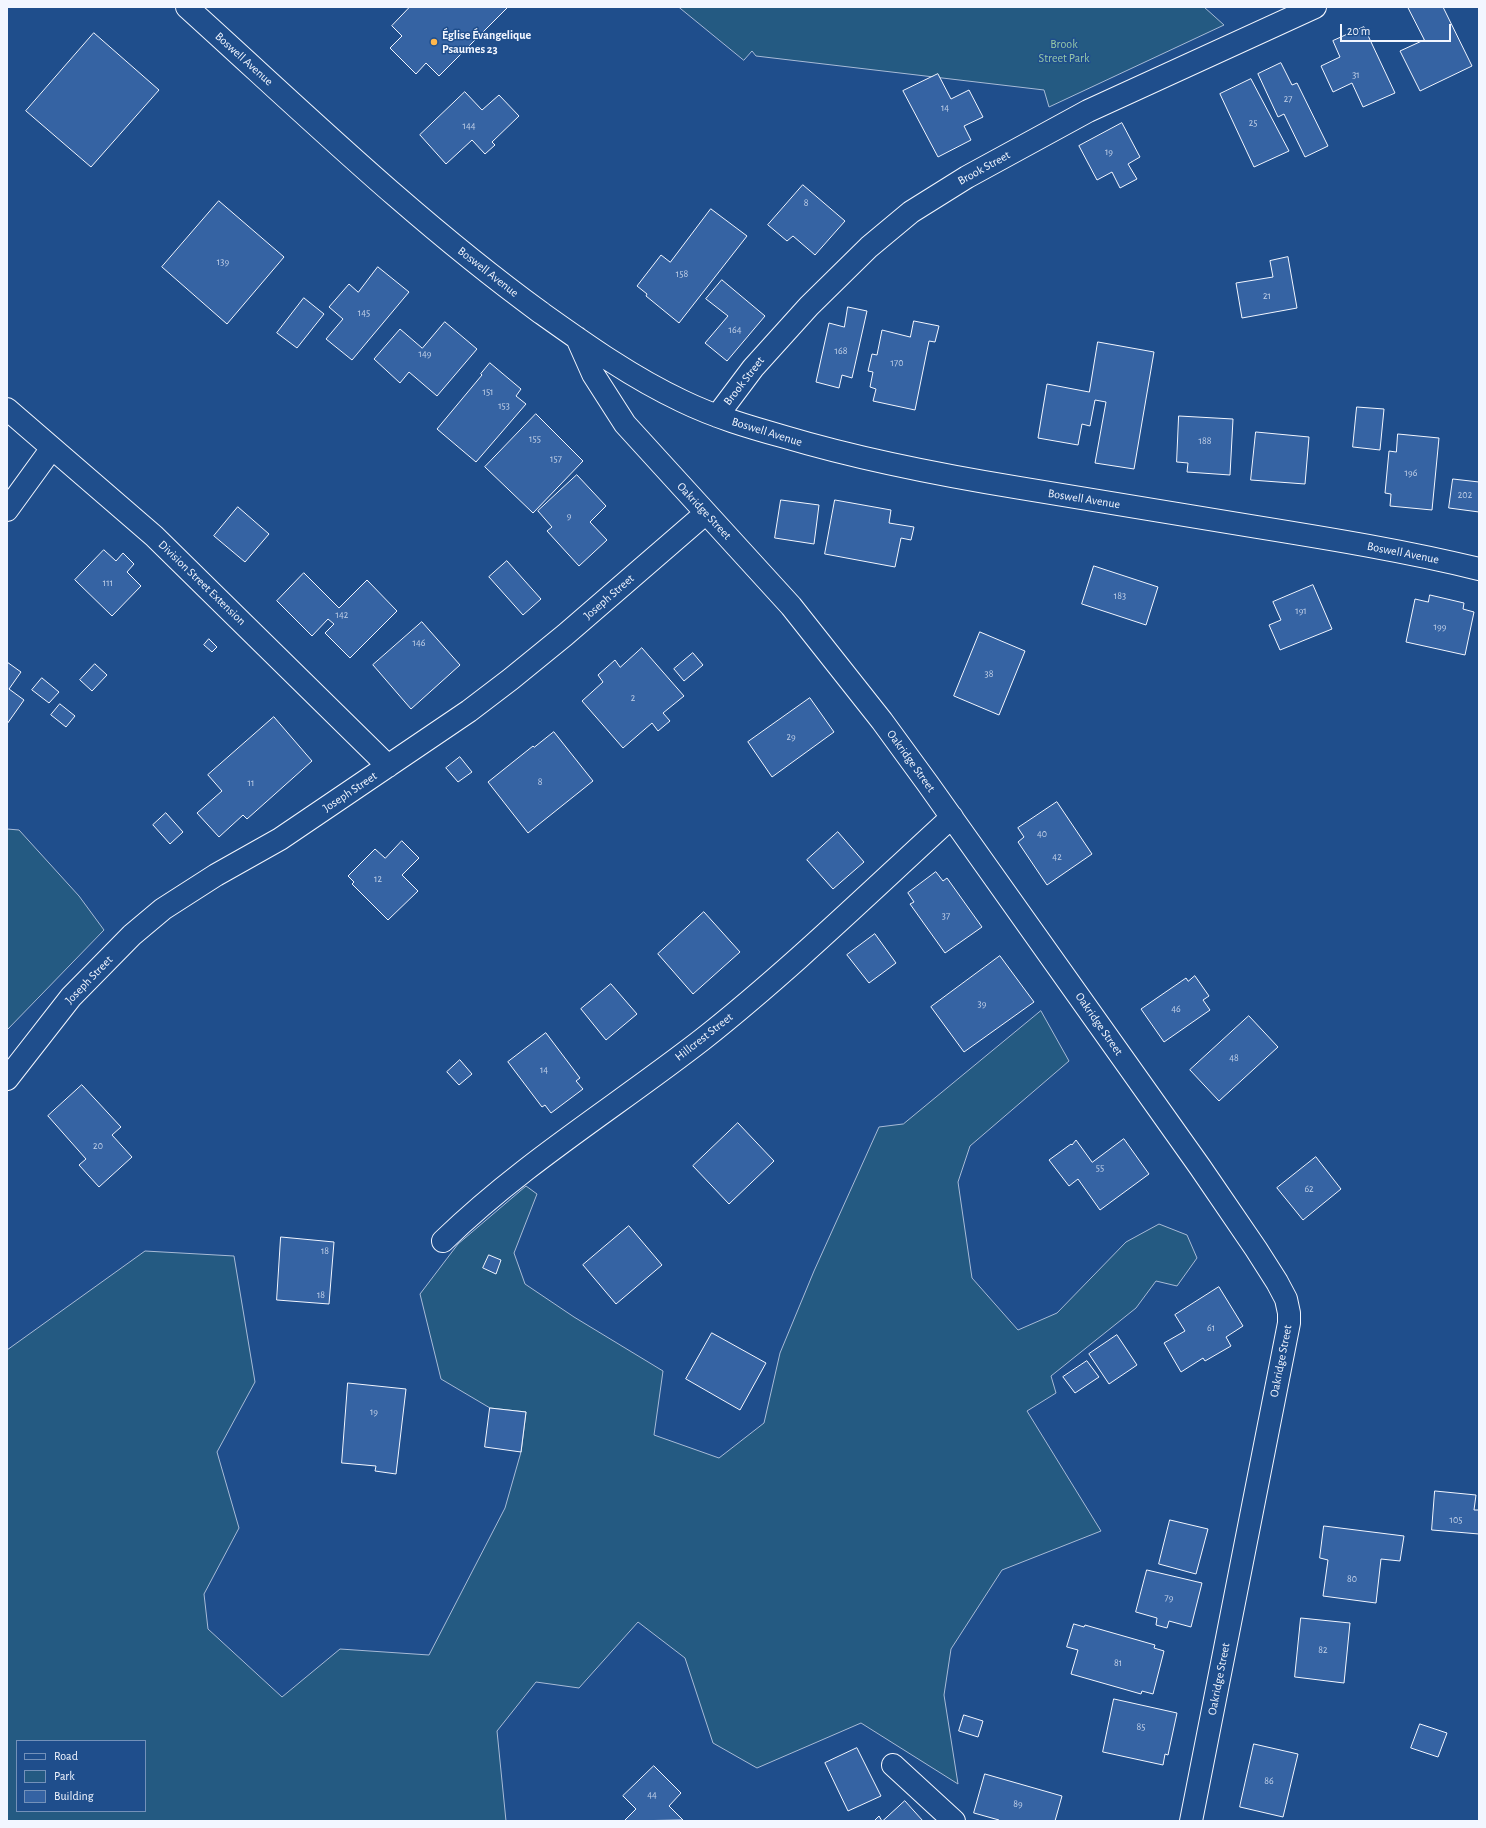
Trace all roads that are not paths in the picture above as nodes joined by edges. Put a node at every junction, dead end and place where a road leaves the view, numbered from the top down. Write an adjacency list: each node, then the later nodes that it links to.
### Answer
1 (187, 7): 3 (street, Boswell Avenue)
2 (1315, 7): 5 (street, Brook Street)
3 (577, 338): 5 (street, Boswell Avenue); 8 (street, Oakridge Street)
4 (7, 409): 6 (street, Division Street Extension)
5 (717, 416): 9 (street, Boswell Avenue)
6 (52, 448): 7 (street); 10 (street, Division Street Extension)
7 (7, 510)
8 (706, 513): 10 (street, Joseph Street); 11 (street, Oakridge Street)
9 (1479, 568)
10 (388, 766): 12 (street, Joseph Street)
11 (952, 817): 13 (street, Hillcrest Street); 16 (street, Oakridge Street)
12 (7, 1079)
13 (443, 1240)
14 (894, 1765): 15 (street)
15 (954, 1821)
16 (1191, 1821)

